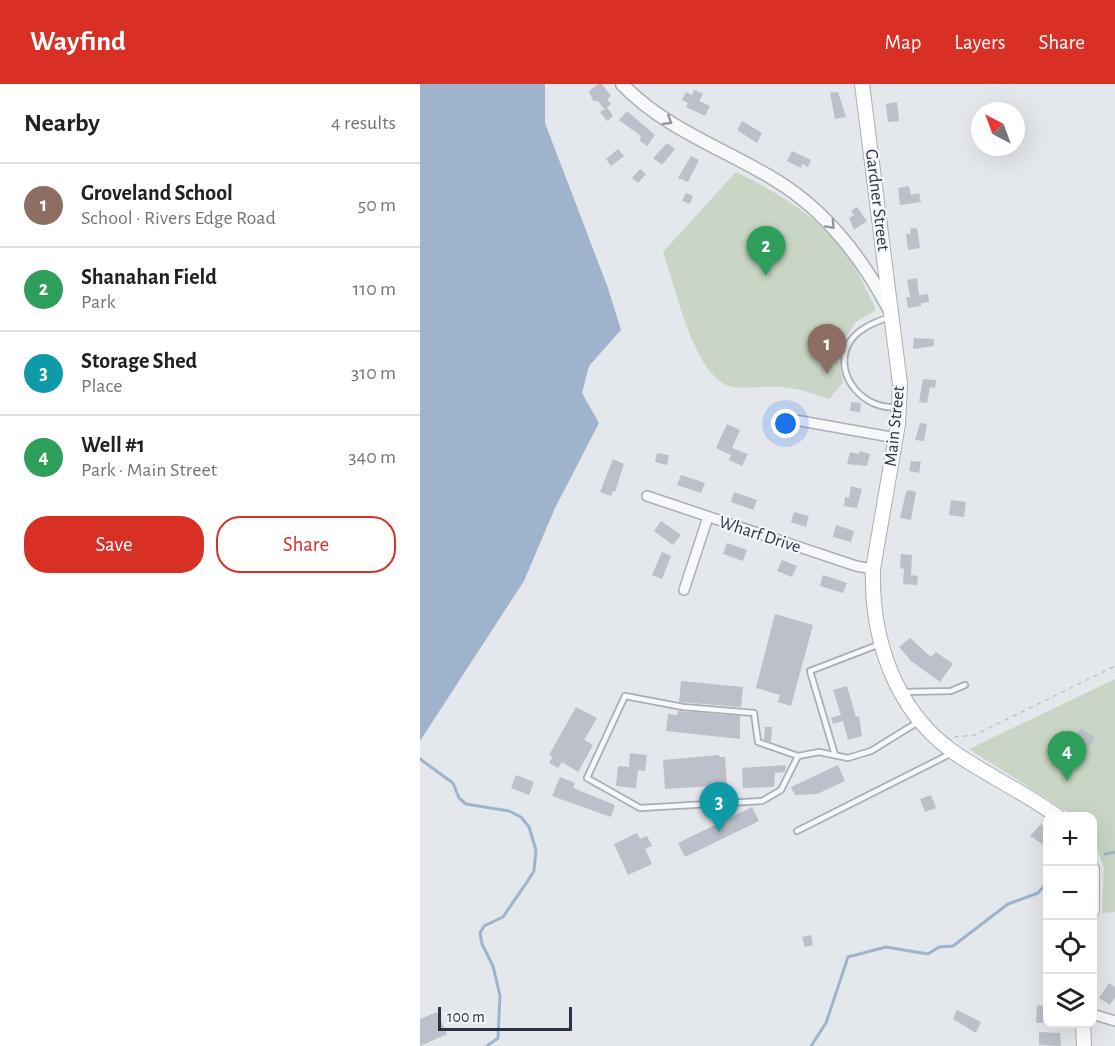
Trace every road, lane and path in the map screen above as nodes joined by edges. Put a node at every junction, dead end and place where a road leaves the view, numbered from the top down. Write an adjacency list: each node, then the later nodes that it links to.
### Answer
1 (622, 84): 3 (street, Main Street, one-way to 3)
2 (862, 84): 3 (main road, Gardner Street)
3 (893, 316): 4 (main road, Main Street); 4 (lane)
4 (900, 406): 6 (main road, Main Street)
5 (784, 418): 6 (street)
6 (896, 438): 9 (main road, Main Street)
7 (648, 496): 8 (street, Wharf Drive)
8 (708, 517): 9 (street, Wharf Drive); 10 (street)
9 (873, 568): 11 (main road, Main Street)
10 (684, 590)
11 (880, 644): 14 (main road, Main Street); 17 (lane)
12 (1115, 666): 16 (path)
13 (965, 685): 14 (lane)
14 (902, 693): 15 (main road, Main Street)
15 (921, 721): 16 (main road, Main Street); 17 (lane)
16 (949, 748): 19 (main road, Main Street); 20 (lane)
17 (835, 755): 18 (lane)
18 (798, 756): 18 (lane)
19 (1051, 812)
20 (797, 831)
21 (1097, 1016): 22 (street)
22 (1115, 1021)
23 (1083, 1028): 24 (main road)
24 (1084, 1046)

